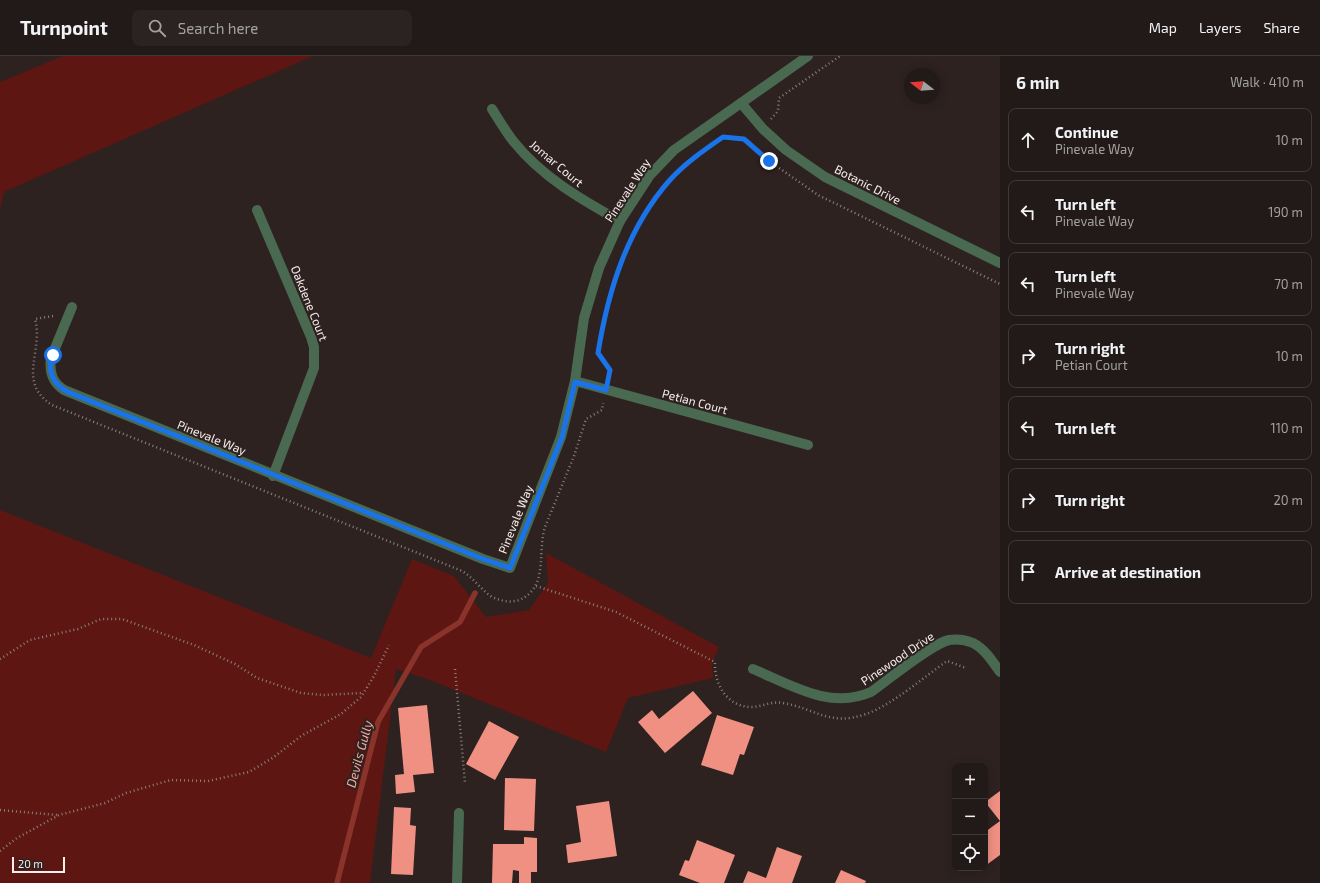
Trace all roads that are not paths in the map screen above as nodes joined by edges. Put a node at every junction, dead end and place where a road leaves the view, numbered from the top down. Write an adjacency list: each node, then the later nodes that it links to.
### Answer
1 (808, 56): 2 (street, Pinevale Way)
2 (741, 103): 5 (street, Pinevale Way); 6 (street, Botanic Drive)
3 (492, 109): 5 (street, Jomar Court)
4 (256, 210): 10 (street, Oakdene Court)
5 (620, 221): 8 (street, Pinevale Way)
6 (1000, 263)
7 (72, 307): 10 (street, Pinevale Way)
8 (575, 382): 9 (street, Petian Court); 10 (street, Pinevale Way)
9 (808, 445)
10 (273, 476)
11 (753, 669): 12 (street, Pinewood Drive)
12 (1000, 672)
13 (459, 813): 14 (street)
14 (457, 883)

